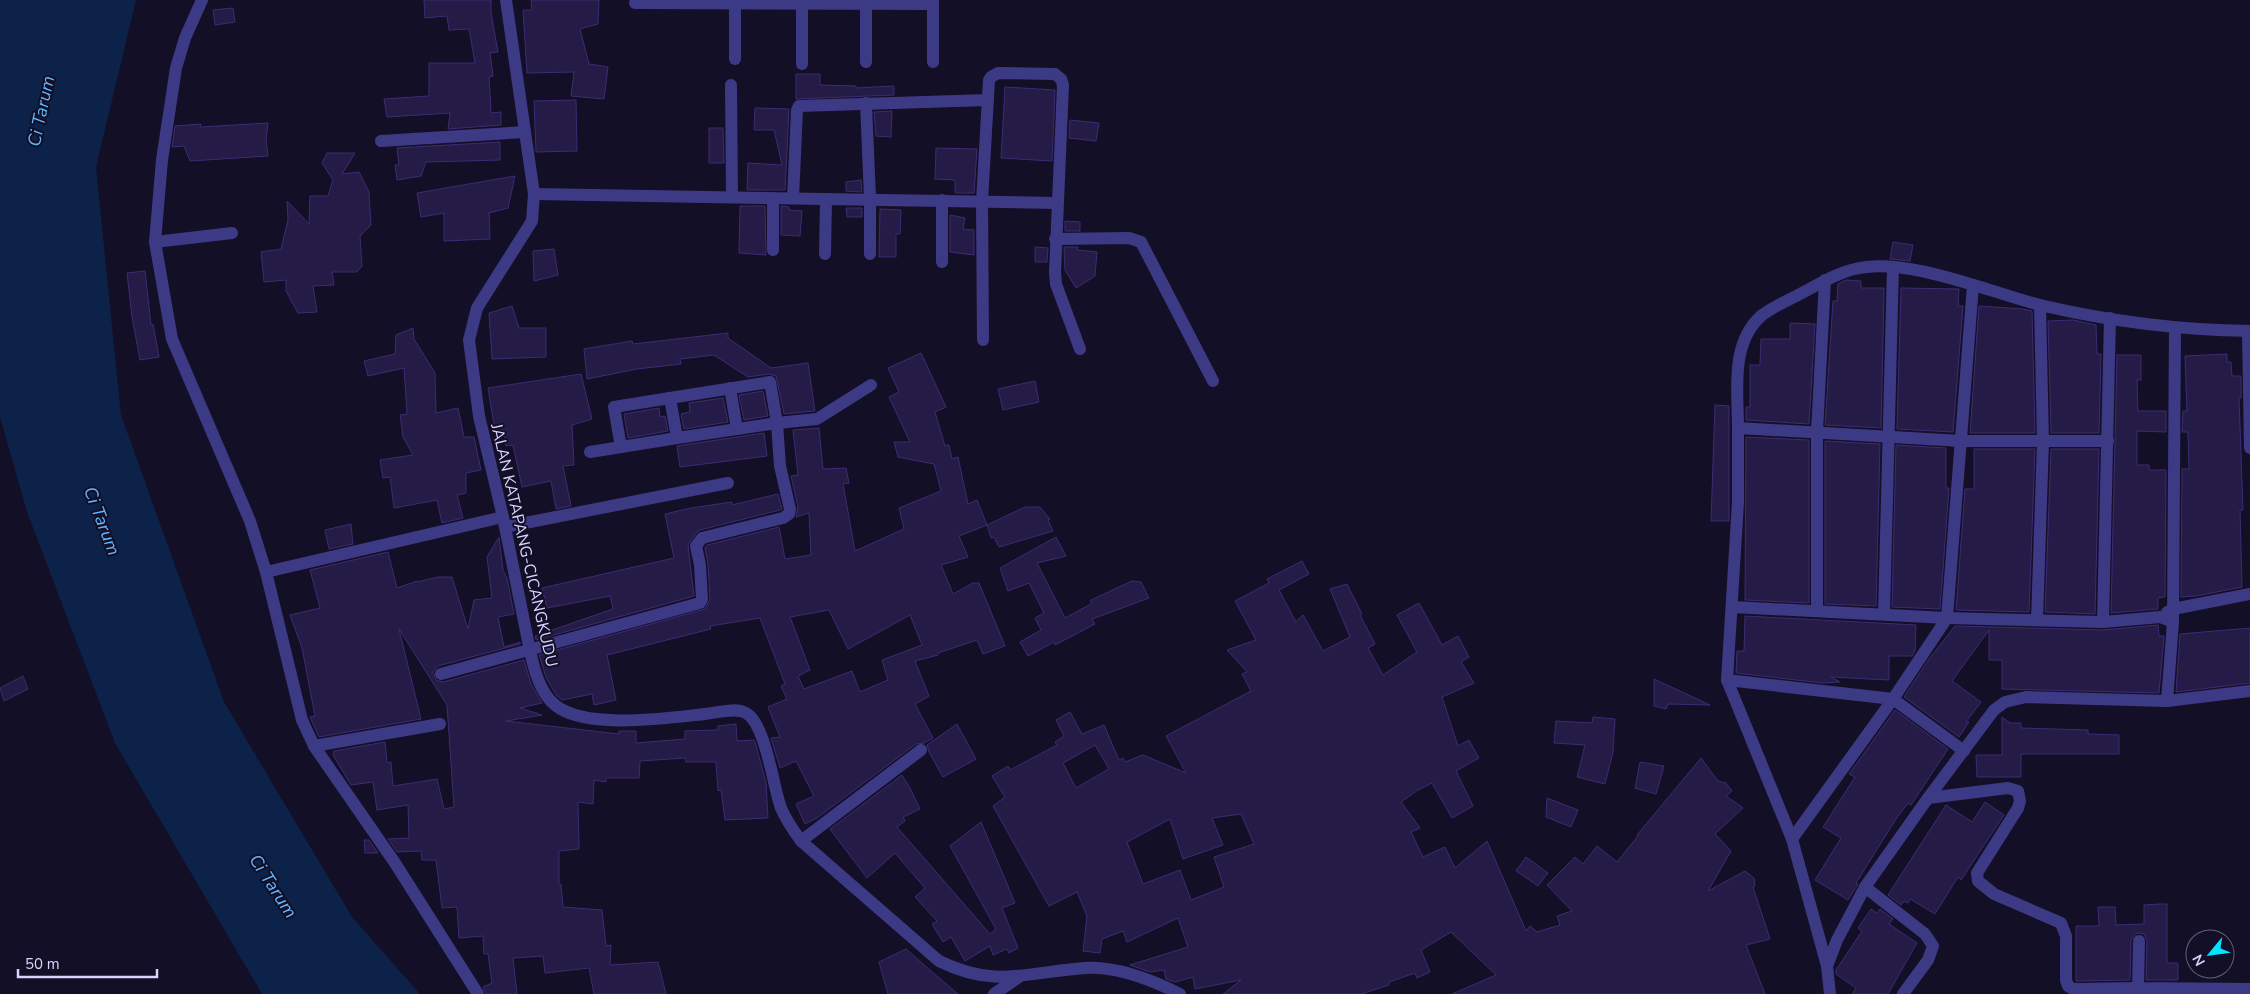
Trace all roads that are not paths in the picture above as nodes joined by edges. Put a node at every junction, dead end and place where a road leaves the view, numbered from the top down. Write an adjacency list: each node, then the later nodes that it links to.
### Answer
1 (202, 0): 28 (street)
2 (506, 0): 15 (street, JALAN KATAPANG-CICANGKUDU)
3 (933, 2): 7 (street); 10 (street)
4 (635, 3): 5 (street)
5 (735, 3): 6 (street); 8 (street)
6 (802, 4): 7 (street); 11 (street)
7 (866, 4): 9 (street)
8 (735, 60)
9 (866, 62)
10 (933, 62)
11 (802, 64)
12 (731, 85): 18 (street)
13 (988, 100): 14 (street); 24 (street); 25 (street)
14 (866, 102): 20 (street); 22 (street)
15 (525, 132): 16 (street); 17 (street, JALAN KATAPANG-CICANGKUDU)
16 (381, 141)
17 (534, 194): 18 (street); 59 (street, JALAN KATAPANG-CICANGKUDU)
18 (732, 197): 19 (street)
19 (773, 198): 20 (street); 29 (street)
20 (794, 198): 21 (street)
21 (826, 199): 22 (street); 30 (street)
22 (870, 199): 23 (street); 31 (street)
23 (942, 200): 24 (street); 32 (street)
24 (982, 201): 25 (street); 40 (street)
25 (1057, 202): 27 (street)
26 (232, 233): 28 (street)
27 (1055, 239): 41 (street); 42 (street)
28 (155, 242): 60 (street)
29 (773, 250)
30 (825, 254)
31 (870, 254)
32 (942, 262)
33 (1893, 267): 34 (street); 35 (street); 50 (street)
34 (1826, 280): 47 (street); 49 (street)
35 (1973, 285): 36 (street); 52 (street)
36 (2040, 305): 37 (street); 54 (street)
37 (2110, 318): 38 (street); 53 (street)
38 (2175, 328): 39 (street); 65 (street)
39 (2249, 331): 56 (street)
40 (983, 340)
41 (1080, 349)
42 (1212, 381)
43 (871, 386): 46 (street)
44 (730, 388): 45 (street); 46 (street); 48 (street)
45 (670, 398): 51 (street); 55 (street)
46 (777, 422): 48 (street); 69 (street)
47 (1738, 428): 49 (street); 62 (street)
48 (737, 429): 51 (street)
49 (1818, 431): 50 (street); 63 (street)
50 (1887, 437): 52 (street); 64 (street)
51 (677, 438): 55 (street)
52 (1961, 441): 54 (street); 66 (street)
53 (2108, 441): 54 (street); 68 (street)
54 (2043, 442): 67 (street)
55 (621, 447): 57 (street)
56 (2250, 448)
57 (590, 452)
58 (728, 483): 59 (street)
59 (504, 522): 60 (street); 69 (street, JALAN KATAPANG-CICANGKUDU)
60 (266, 572): 76 (street)
61 (2250, 594): 65 (street)
62 (1732, 607): 63 (street); 71 (street)
63 (1817, 610): 64 (street)
64 (1884, 614): 66 (street)
65 (2173, 615): 68 (street); 74 (street)
66 (1947, 618): 67 (street); 73 (street)
67 (2037, 620): 68 (street)
68 (2104, 622)
69 (530, 651): 70 (street); 81 (street, JALAN KATAPANG-CICANGKUDU)
70 (441, 674)
71 (1727, 680): 73 (street); 80 (street)
72 (2250, 691): 74 (street)
73 (1893, 699): 78 (street); 80 (street)
74 (2167, 700): 78 (street)
75 (440, 724): 76 (street)
76 (314, 746): 88 (street)
77 (921, 750): 81 (street)
78 (1964, 751): 79 (street)
79 (1928, 798): 82 (street); 87 (street)
80 (1792, 839): 84 (street)
81 (801, 841): 85 (street, JALAN KATAPANG-CICANGKUDU)
82 (1865, 887): 84 (street); 92 (street)
83 (2139, 941): 87 (street)
84 (1827, 966): 91 (street)
85 (1019, 978): 89 (street); 90 (street, JALAN KATAPANG-CICANGKUDU)
86 (2250, 990): 87 (street)
87 (2138, 991)
88 (478, 994)
89 (994, 994)
90 (1180, 994)
91 (1830, 994)
92 (1903, 994)

